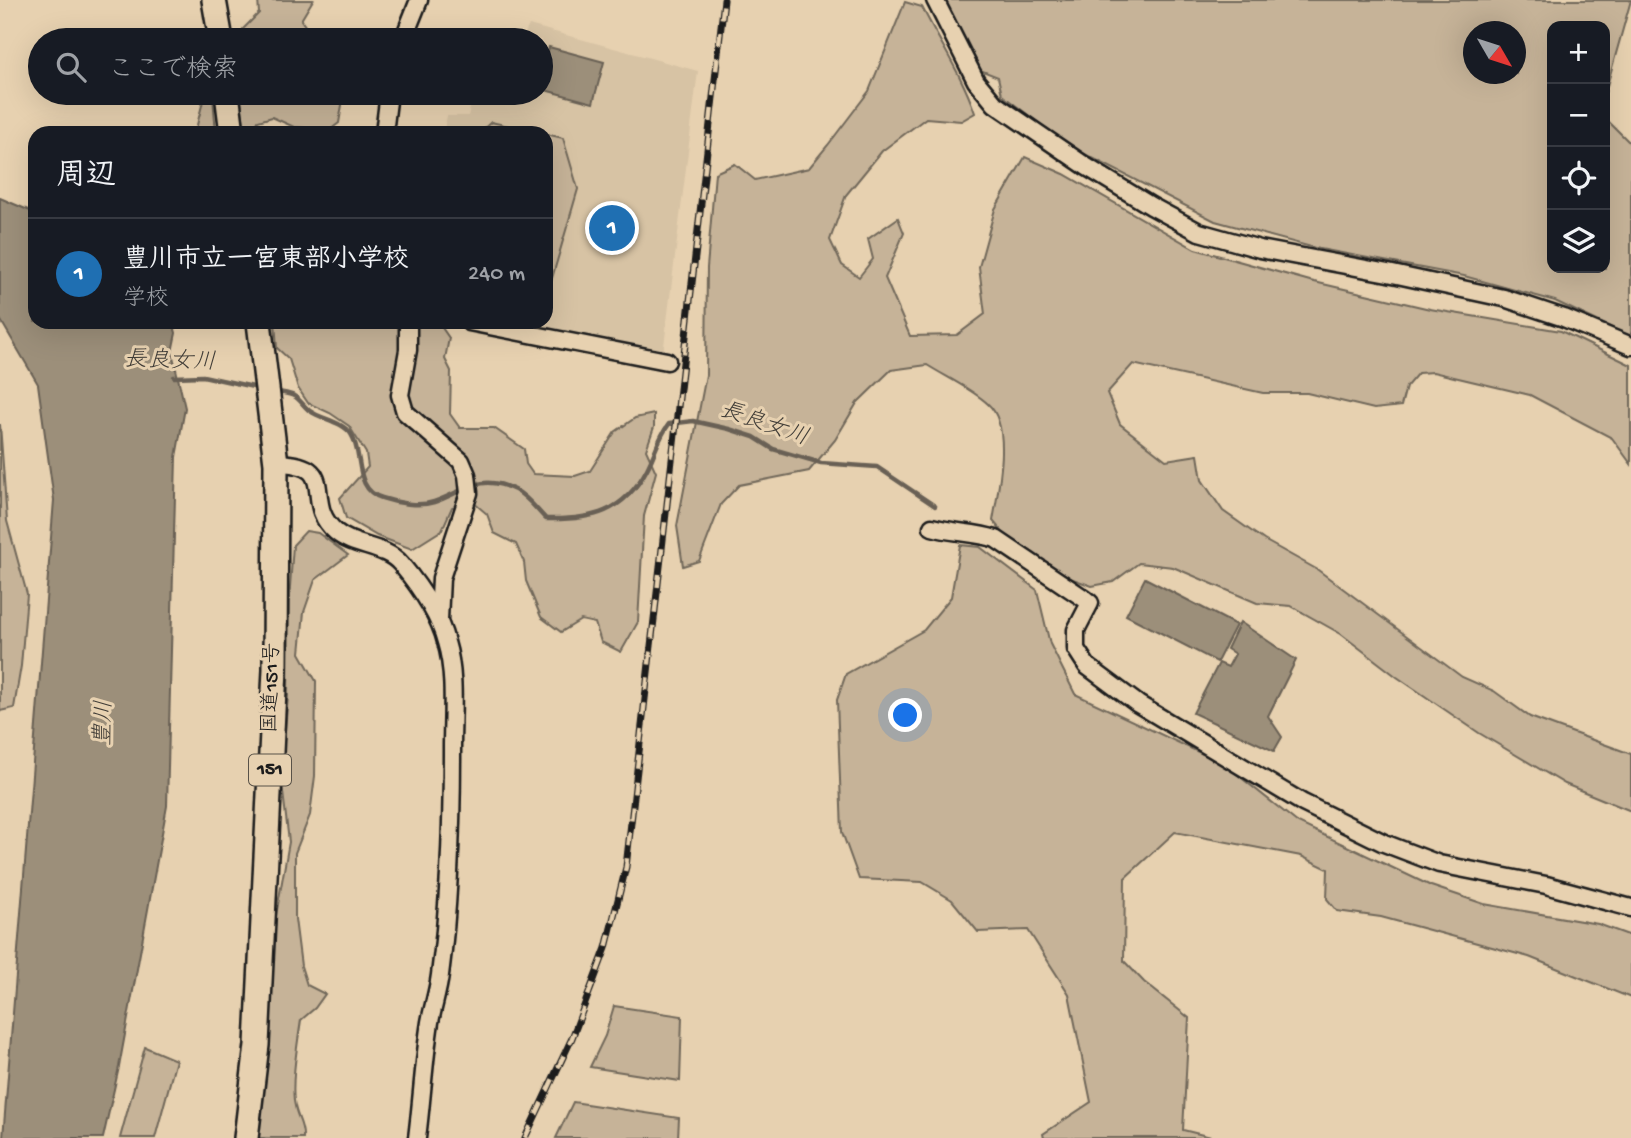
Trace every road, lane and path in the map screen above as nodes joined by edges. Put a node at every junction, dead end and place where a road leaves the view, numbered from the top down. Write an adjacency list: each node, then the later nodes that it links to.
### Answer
1 (214, 0): 4 (highway)
2 (419, 0): 5 (street)
3 (935, 0): 13 (street)
4 (218, 28)
5 (408, 28)
6 (228, 105): 8 (highway)
7 (388, 105): 9 (street)
8 (231, 126)
9 (385, 126)
10 (261, 329): 15 (highway, 国道151号 / 151)
11 (408, 329): 17 (street)
12 (505, 329): 14 (street)
13 (1631, 346)
14 (667, 361)
15 (276, 463): 17 (street); 19 (highway, 国道151号 / 151)
16 (932, 527): 18 (street)
17 (439, 620): 20 (street)
18 (1631, 908)
19 (246, 1138)
20 (417, 1138)

